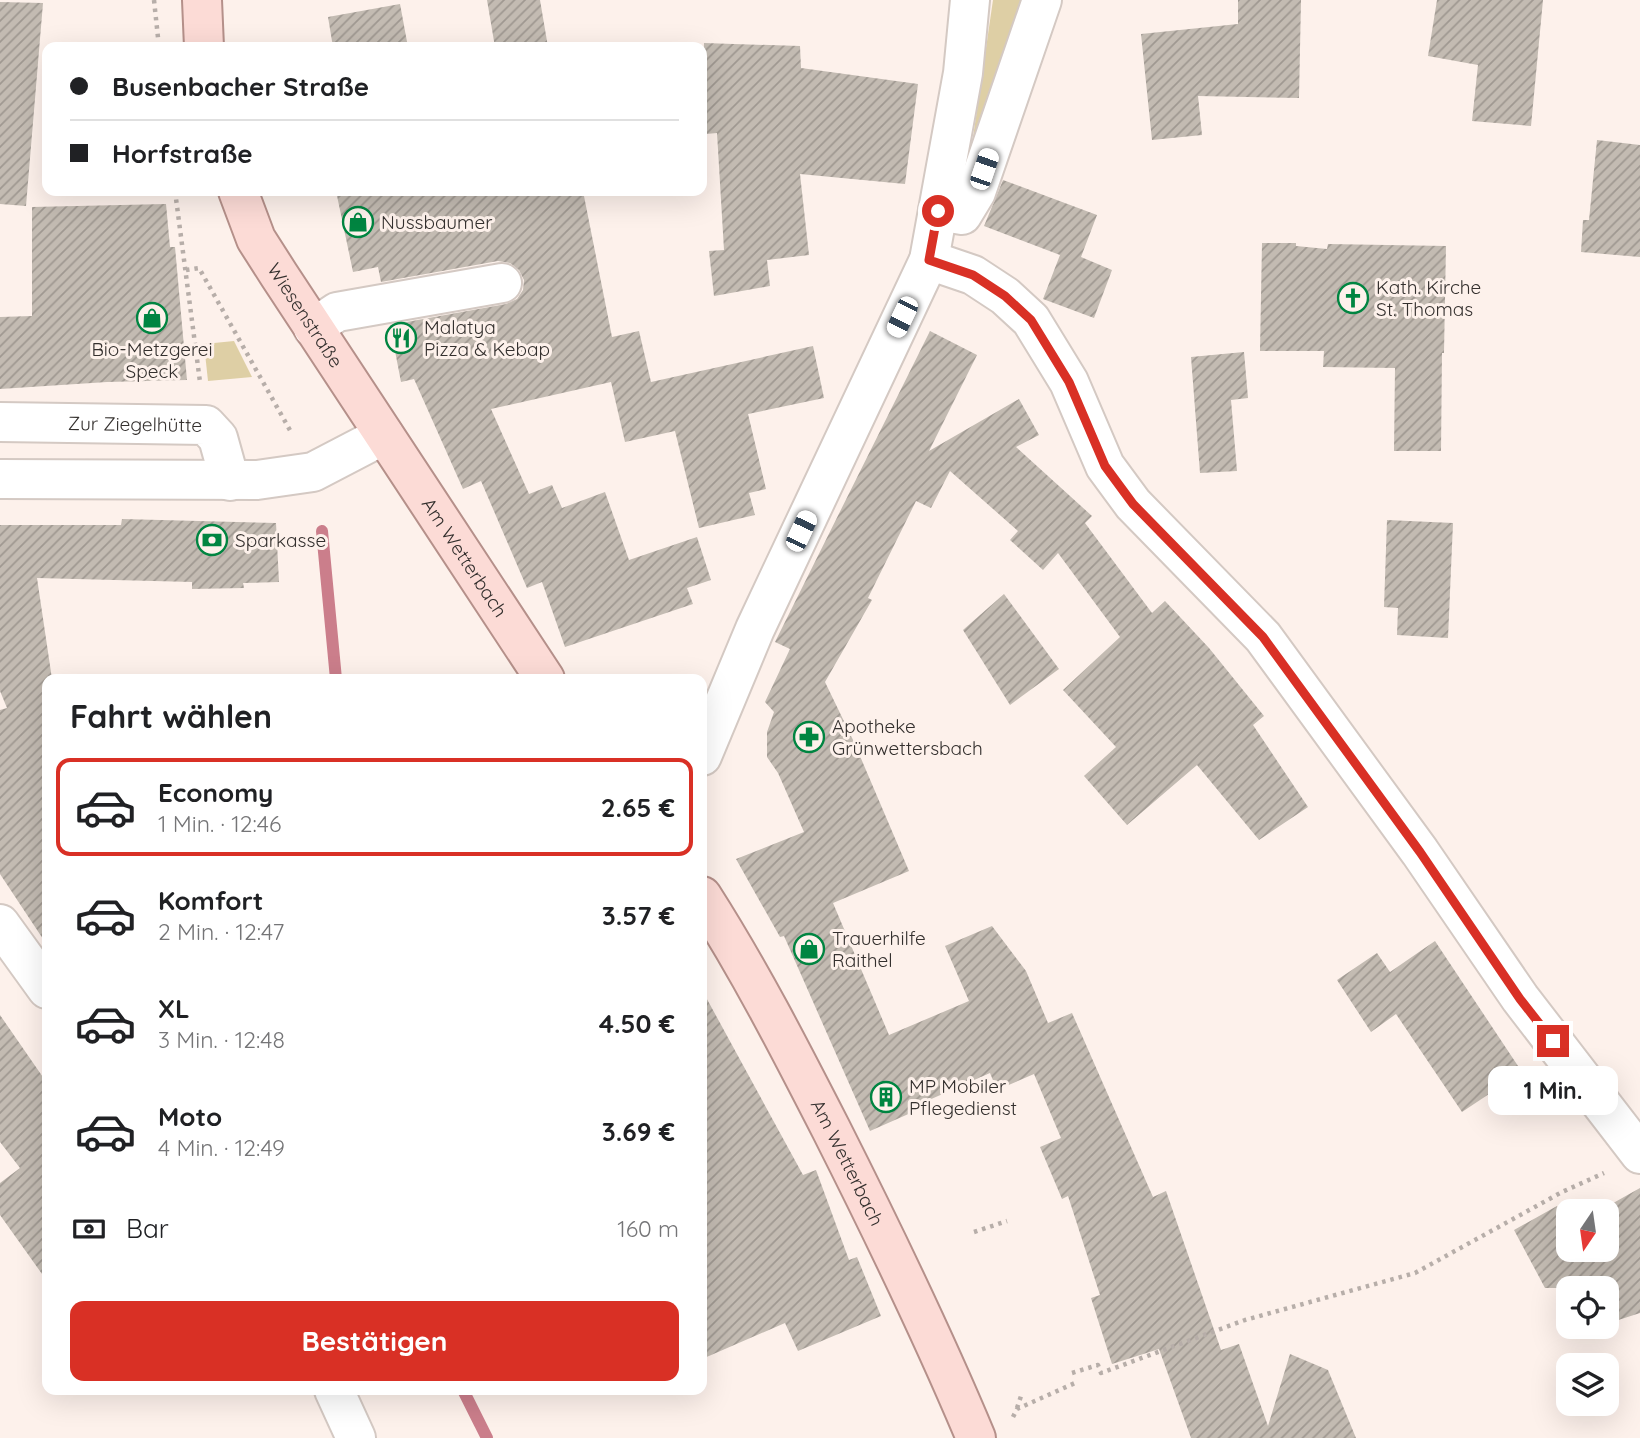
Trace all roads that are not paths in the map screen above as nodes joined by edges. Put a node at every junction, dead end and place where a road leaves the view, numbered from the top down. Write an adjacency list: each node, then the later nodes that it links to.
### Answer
1 (202, 0): 4 (main road)
2 (970, 0): 6 (street)
3 (1049, 1): 6 (street)
4 (204, 42)
5 (240, 196): 9 (main road, Wiesenstraße)
6 (938, 211): 7 (street)
7 (929, 260): 15 (street); 19 (street)
8 (502, 283): 9 (street)
9 (313, 328): 11 (main road, Wiesenstraße)
10 (0, 422): 13 (street, Zur Ziegelhütte)
11 (384, 435): 13 (street); 14 (main road, Am Wetterbach)
12 (0, 479): 13 (street)
13 (230, 481)
14 (542, 674)
15 (707, 744)
16 (707, 904): 21 (main road, Am Wetterbach)
17 (0, 924): 18 (street)
18 (42, 982)
19 (1640, 1154)
20 (336, 1395): 22 (street)
21 (993, 1431)
22 (356, 1438)

